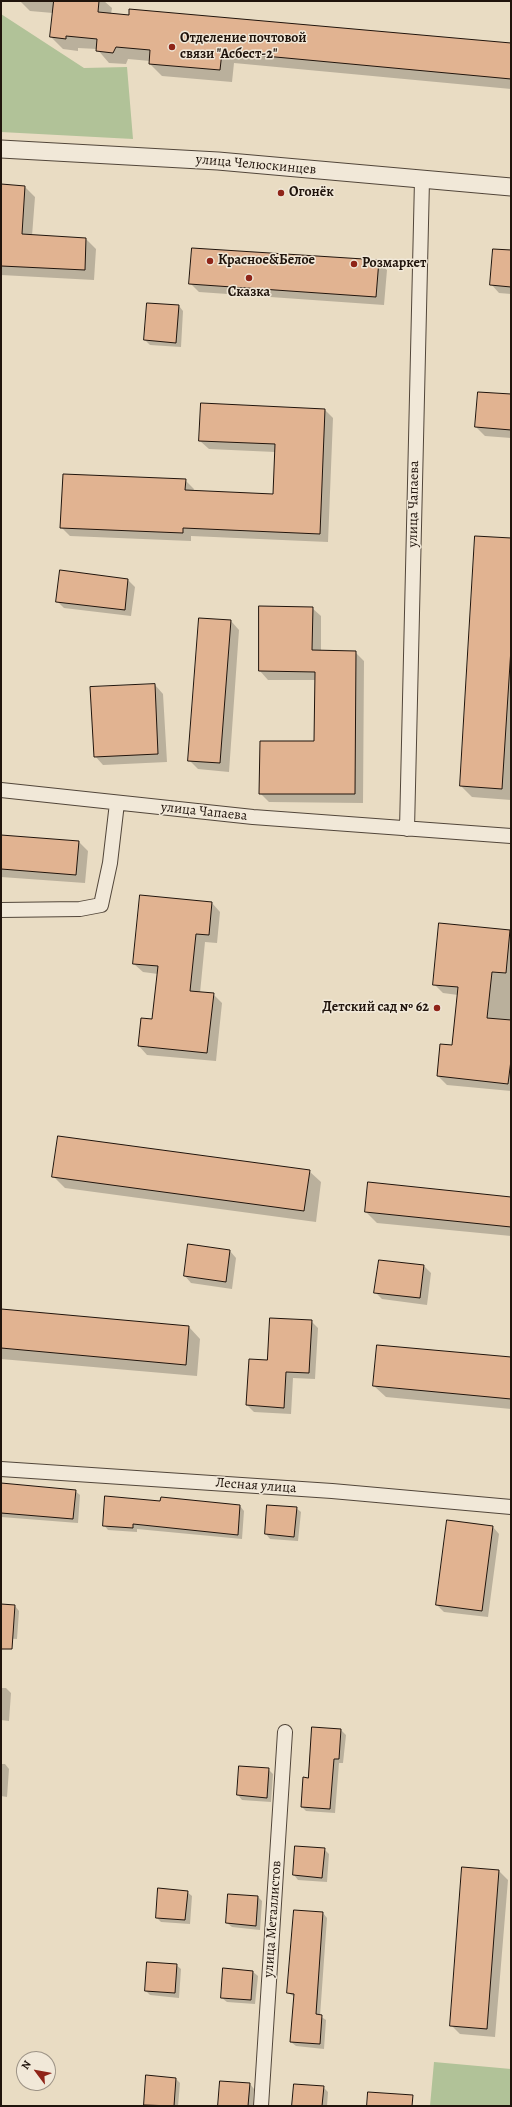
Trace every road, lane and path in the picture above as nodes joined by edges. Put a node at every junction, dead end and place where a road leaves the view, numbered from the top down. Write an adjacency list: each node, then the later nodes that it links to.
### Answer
1 (1, 149): 2 (street, улица Челюскинцев)
2 (422, 180): 3 (street, улица Челюскинцев); 6 (street, улица Чапаева)
3 (511, 187)
4 (1, 790): 5 (street, улица Чапаева)
5 (117, 803): 6 (street, улица Чапаева); 8 (street)
6 (407, 829): 7 (street, улица Чапаева)
7 (511, 836)
8 (1, 910)
9 (1, 1469): 10 (street, Лесная улица)
10 (511, 1507)
11 (285, 1732): 12 (street, улица Металлистов)
12 (261, 2106)

